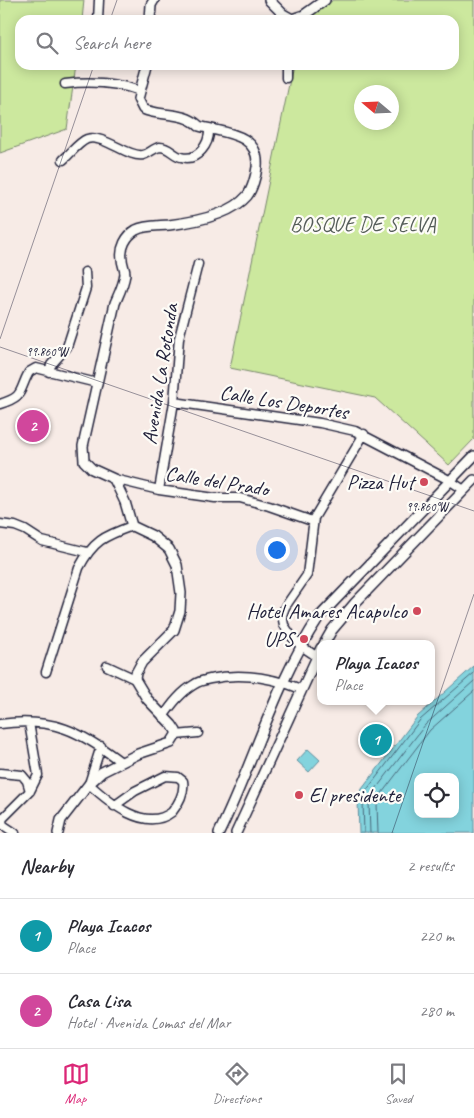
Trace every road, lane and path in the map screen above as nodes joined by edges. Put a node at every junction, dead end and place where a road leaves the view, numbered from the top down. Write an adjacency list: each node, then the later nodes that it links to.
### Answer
1 (98, 0): 5 (street)
2 (154, 0): 6 (main road)
3 (269, 0): 7 (main road)
4 (325, 0): 8 (main road)
5 (98, 15)
6 (150, 15)
7 (284, 15)
8 (304, 15)
9 (146, 70): 13 (main road)
10 (286, 70): 11 (street)
11 (286, 78)
12 (65, 84): 13 (street)
13 (140, 91): 14 (main road)
14 (209, 128): 15 (street); 19 (main road)
15 (63, 160)
16 (198, 264): 20 (street, Avenida La Rotonda)
17 (85, 272): 18 (street)
18 (49, 372): 19 (street); 21 (street)
19 (97, 383): 24 (main road)
20 (174, 402): 22 (street, Calle Los Deportes); 27 (street, Avenida La Rotonda)
21 (0, 404)
22 (364, 434): 25 (street, Calle Los Deportes); 29 (street)
23 (474, 456): 25 (main road)
24 (114, 480): 27 (street, Calle del Prado); 31 (main road)
25 (449, 480): 28 (street, Calle Los Deportes); 34 (main road)
26 (474, 480): 28 (main road)
27 (159, 490): 29 (street, Calle del Prado)
28 (464, 490): 33 (main road)
29 (312, 521): 34 (street)
30 (0, 524): 32 (street)
31 (132, 526): 32 (street); 39 (main road)
32 (87, 552): 38 (street)
33 (326, 640)
34 (300, 646): 35 (street); 40 (main road)
35 (317, 652)
36 (317, 654): 41 (main road)
37 (107, 666): 39 (street)
38 (46, 672)
39 (135, 679): 42 (main road)
40 (284, 682): 41 (street); 42 (street); 55 (main road)
41 (301, 689): 56 (main road)
42 (163, 718): 46 (main road)
43 (29, 723): 44 (street); 47 (street); 51 (street)
44 (0, 724)
45 (198, 734): 46 (street)
46 (176, 735): 48 (main road)
47 (101, 746): 48 (street); 50 (street)
48 (121, 762): 50 (main road)
49 (0, 773): 51 (street)
50 (89, 784): 52 (street); 54 (main road)
51 (32, 789): 53 (street)
52 (114, 806): 52 (street)
53 (16, 833)
54 (58, 833)
55 (219, 833)
56 (236, 833)

